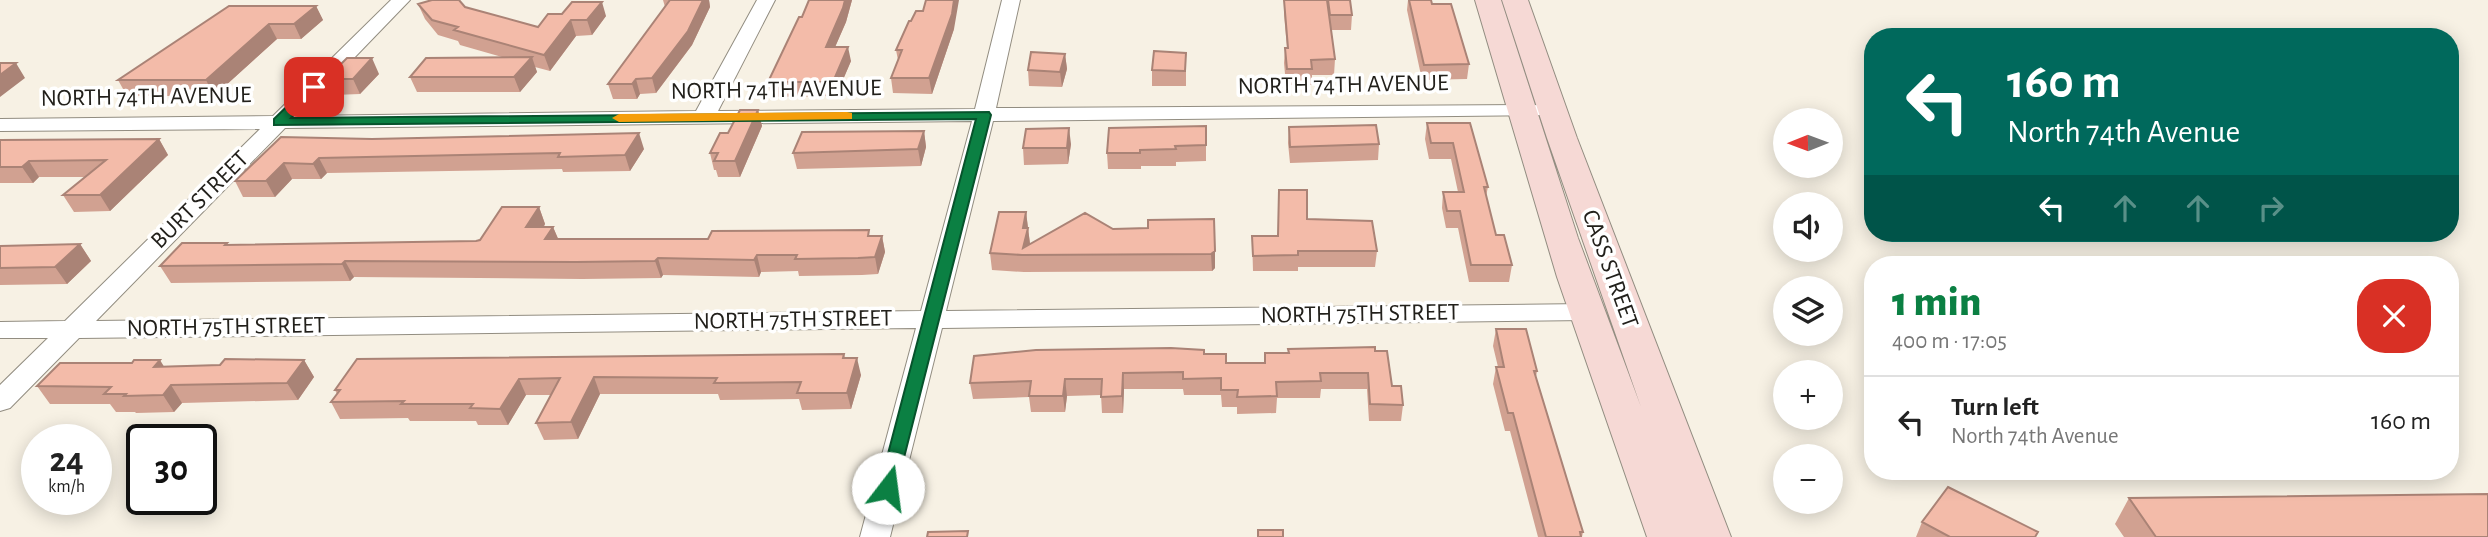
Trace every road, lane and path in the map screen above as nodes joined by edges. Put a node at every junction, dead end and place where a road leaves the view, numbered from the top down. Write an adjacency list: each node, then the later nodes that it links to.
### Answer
1 (401, 0): 9 (street, BURT STREET)
2 (766, 0): 8 (street)
3 (1011, 0): 7 (street)
4 (1488, 0): 6 (main road, CASS STREET)
5 (1516, 0): 6 (main road, CASS STREET)
6 (1537, 109): 7 (street, NORTH 74TH AVENUE); 11 (main road, CASS STREET); 18 (main road, CASS STREET)
7 (984, 115): 8 (street, NORTH 74TH AVENUE); 12 (street)
8 (704, 117): 9 (street, NORTH 74TH AVENUE)
9 (279, 122): 10 (street, NORTH 74TH AVENUE); 13 (street, BURT STREET)
10 (0, 125)
11 (1586, 312): 12 (street, NORTH 75TH STREET); 17 (main road, CASS STREET)
12 (933, 318): 13 (street, NORTH 75TH STREET); 16 (street)
13 (71, 329): 14 (street, NORTH 75TH STREET); 15 (street, BURT STREET)
14 (0, 330)
15 (0, 401)
16 (875, 537)
17 (1669, 537)
18 (1709, 537)

